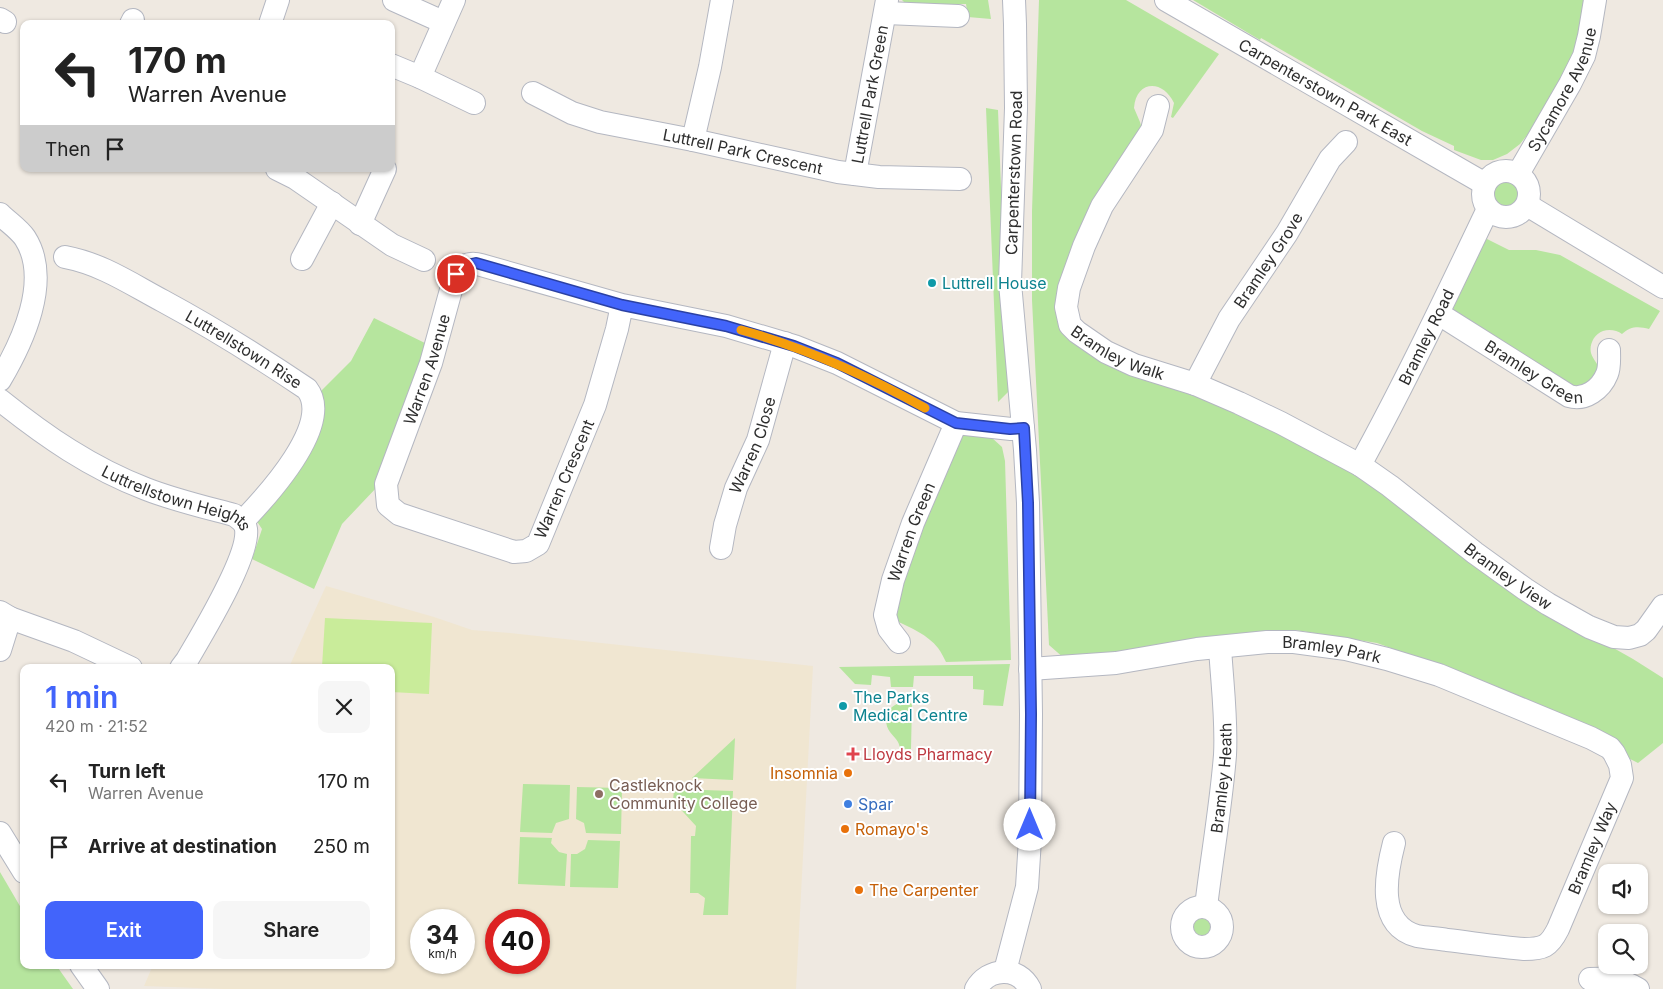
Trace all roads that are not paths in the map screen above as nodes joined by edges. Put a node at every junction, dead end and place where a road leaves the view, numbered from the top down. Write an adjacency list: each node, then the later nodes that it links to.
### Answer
1 (278, 0): 10 (street)
2 (394, 0): 11 (street)
3 (454, 0): 11 (street)
4 (722, 0): 17 (street)
5 (1014, 0): 42 (street, Carpenterstown Road)
6 (1166, 0): 24 (street, Carpenterstown Park East)
7 (1595, 0): 22 (street, Sycamore Avenue)
8 (886, 7): 9 (street, Luttrell Park Green); 21 (street, Luttrell Park Green)
9 (958, 16)
10 (271, 20)
11 (443, 22): 13 (street)
12 (395, 67): 13 (street)
13 (420, 76): 15 (street)
14 (533, 93): 17 (street, Luttrell Park Crescent)
15 (474, 103)
16 (1158, 106): 39 (street, Bramley Walk)
17 (693, 140): 21 (street, Luttrell Park Crescent)
18 (1346, 142): 39 (street, Bramley Grove)
19 (283, 172): 25 (street)
20 (384, 172): 29 (street)
21 (855, 174): 23 (street, Luttrell Park Crescent)
22 (1518, 174): 24 (street); 26 (street)
23 (960, 178)
24 (1485, 184): 27 (street)
25 (332, 203): 29 (street); 31 (street)
26 (1527, 205): 27 (street); 33 (street)
27 (1488, 209): 35 (street, Bramley Road)
28 (0, 214): 38 (street)
29 (360, 224): 32 (street)
30 (65, 257): 45 (street, Luttrellstown Rise)
31 (302, 258)
32 (424, 260)
33 (1663, 287)
34 (622, 305): 36 (street, Warren Avenue); 44 (street, Warren Avenue); 44 (street, Warren Crescent)
35 (1439, 314): 37 (street, Bramley Green); 43 (street, Bramley Road)
36 (785, 344): 41 (street, Warren Avenue); 46 (street, Warren Close)
37 (1609, 350)
38 (0, 380)
39 (1196, 384): 43 (street, Bramley Walk)
40 (0, 400): 45 (street, Luttrellstown Heights)
41 (956, 423): 42 (street, Warren Avenue); 49 (street, Warren Green)
42 (1024, 428): 54 (street, Carpenterstown Road)
43 (1360, 465): 47 (street, Bramley View)
44 (386, 493)
45 (243, 521): 53 (street, Luttrellstown Heights)
46 (721, 548)
47 (1663, 606)
48 (5, 615): 51 (street); 52 (street)
49 (899, 642)
50 (1220, 647): 54 (street, Bramley Park); 55 (street, Bramley Park); 59 (street, Bramley Heath)
51 (0, 650)
52 (123, 664)
53 (184, 664)
54 (1030, 669): 61 (street, Carpenterstown Road)
55 (1614, 754): 57 (street, Bramley Way)
56 (0, 833): 58 (street)
57 (1394, 843)
58 (20, 866)
59 (1206, 907)
60 (84, 969): 63 (street)
61 (1005, 971): 64 (street); 65 (street)
62 (1590, 979): 66 (street)
63 (98, 989)
64 (976, 989)
65 (1030, 989)
66 (1638, 989)

